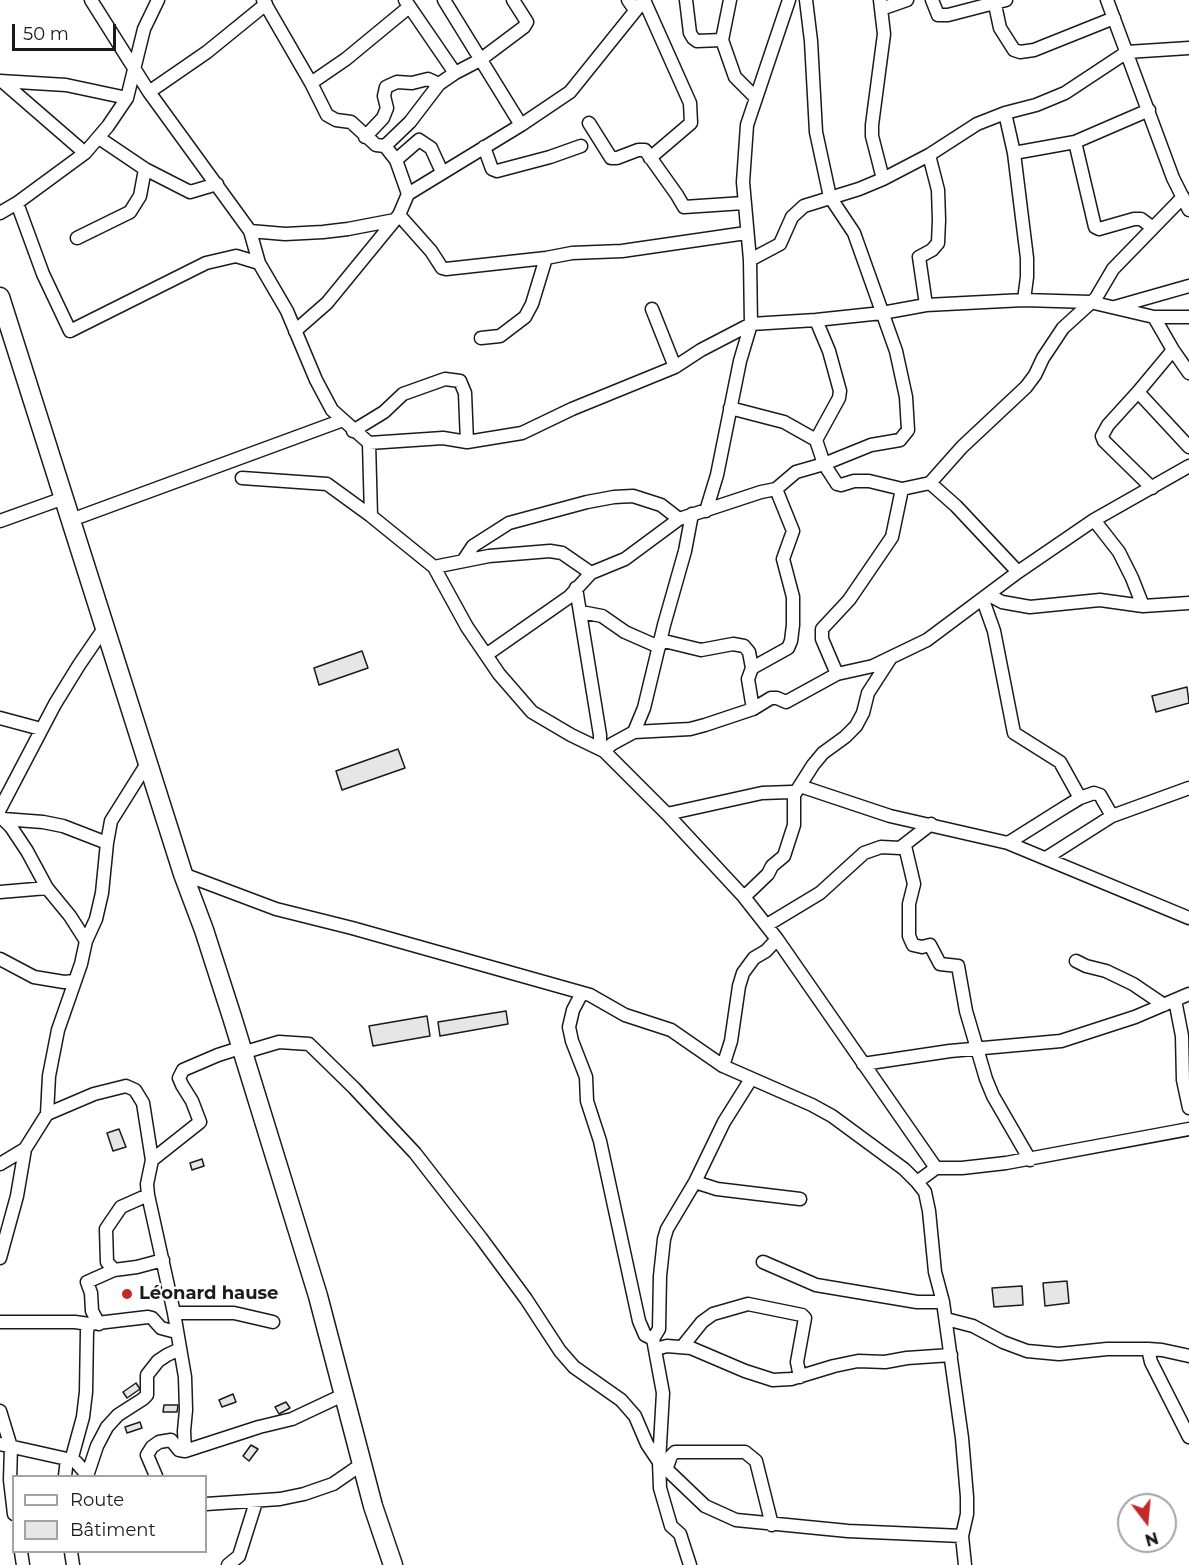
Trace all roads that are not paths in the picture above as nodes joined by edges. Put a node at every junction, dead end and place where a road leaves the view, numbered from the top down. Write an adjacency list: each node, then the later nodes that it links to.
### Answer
1 (91, 0): 22 (street)
2 (158, 0): 22 (street)
3 (444, 0): 21 (street)
4 (513, 0): 21 (street)
5 (686, 0): 18 (street)
6 (730, 0): 18 (street)
7 (789, 0): 28 (street)
8 (806, 0): 50 (street)
9 (907, 0): 16 (street)
10 (932, 0): 13 (street)
11 (1107, 0): 17 (street)
12 (265, 2): 25 (street); 27 (street)
13 (999, 2): 17 (street)
14 (407, 3): 23 (street); 25 (street)
15 (638, 3): 33 (street); 43 (street)
16 (881, 5): 47 (street)
17 (1114, 18): 20 (street)
18 (723, 40): 28 (street)
19 (1189, 48): 20 (street)
20 (1127, 52): 30 (street); 31 (street)
21 (480, 60): 23 (street); 33 (street)
22 (134, 69): 27 (street); 29 (street)
23 (455, 73): 26 (street)
24 (2, 82): 29 (street); 40 (street)
25 (311, 83): 34 (street)
26 (439, 84): 34 (street); 37 (street)
27 (149, 92): 48 (street)
28 (755, 97): 53 (street)
29 (128, 98): 35 (street)
30 (1149, 110): 36 (street); 51 (street)
31 (1005, 113): 41 (street); 42 (street)
32 (589, 123): 43 (street)
33 (521, 125): 39 (street)
34 (365, 136): 37 (street)
35 (99, 138): 40 (street); 45 (street)
36 (1075, 142): 41 (street); 57 (street)
37 (385, 146): 44 (street)
38 (581, 146): 39 (street)
39 (484, 147): 46 (street)
40 (85, 153): 52 (street)
41 (1014, 153): 66 (street)
42 (929, 155): 47 (street); 68 (street)
43 (650, 159): 53 (street)
44 (396, 160): 46 (street); 49 (street)
45 (145, 169): 48 (street); 60 (street)
46 (442, 171): 49 (street)
47 (883, 179): 50 (street)
48 (218, 184): 58 (street)
49 (408, 194): 56 (street)
50 (830, 197): 62 (street); 71 (street)
51 (1182, 197): 54 (street); 57 (street)
52 (17, 203): 55 (street); 63 (street)
53 (744, 203): 59 (street)
54 (1189, 210)
55 (0, 213)
56 (397, 217): 58 (street); 61 (street); 76 (street)
57 (1153, 228): 67 (street)
58 (250, 231): 63 (street)
59 (746, 233): 61 (street); 62 (street)
60 (77, 238)
61 (546, 258): 78 (street)
62 (750, 260): 75 (street)
63 (259, 263): 76 (street)
64 (1189, 286): 69 (street)
65 (0, 297): 77 (street)
66 (1024, 300): 67 (street); 68 (street)
67 (1090, 303): 69 (street); 93 (street)
68 (926, 305): 71 (street)
69 (1112, 308): 72 (street)
70 (652, 309): 80 (street)
71 (882, 313): 74 (street); 90 (street)
72 (1154, 317): 73 (street); 79 (street)
73 (1189, 317)
74 (816, 320): 75 (street); 86 (street)
75 (751, 324): 80 (street); 83 (street)
76 (295, 331): 84 (street)
77 (5, 333): 97 (street)
78 (481, 338)
79 (1173, 350): 81 (street); 82 (street)
80 (675, 368): 87 (street)
81 (1189, 374)
82 (1138, 392): 89 (street); 94 (street)
83 (730, 408): 86 (street); 98 (street)
84 (343, 420): 85 (street); 103 (street)
85 (354, 431): 87 (street); 88 (street)
86 (816, 440): 90 (street)
87 (467, 442): 88 (street)
88 (369, 443): 100 (street)
89 (1189, 447)
90 (824, 464): 95 (street); 96 (street)
91 (1189, 466): 94 (street)
92 (243, 478): 100 (street)
93 (930, 483): 96 (street); 107 (street)
94 (1152, 488): 104 (street)
95 (776, 489): 98 (street); 118 (street)
96 (902, 489): 119 (street)
97 (64, 498): 102 (street); 103 (street)
98 (706, 511): 99 (street)
99 (692, 514): 101 (street); 115 (street)
100 (371, 516): 106 (street)
101 (679, 519): 105 (street); 108 (street)
102 (0, 520)
103 (71, 520): 114 (street)
104 (1094, 520): 107 (street); 112 (street)
105 (463, 561): 106 (street); 108 (street)
106 (434, 567): 116 (street)
107 (1018, 572): 110 (street)
108 (591, 573): 109 (street)
109 (576, 588): 113 (street); 116 (street)
110 (986, 597): 112 (street); 117 (street); 128 (street)
111 (1189, 603): 112 (street)
112 (1143, 606)
113 (581, 612): 115 (street); 124 (street)
114 (105, 627): 122 (street); 125 (street)
115 (660, 644): 118 (street); 123 (street)
116 (486, 655): 124 (street)
117 (893, 656): 119 (street); 127 (street)
118 (752, 668): 120 (street)
119 (837, 674): 120 (street)
120 (753, 709): 123 (street)
121 (0, 718): 122 (street)
122 (41, 729): 130 (street)
123 (634, 732): 124 (street)
124 (602, 749): 129 (street)
125 (148, 762): 133 (street); 137 (street)
126 (1189, 788): 131 (street)
127 (797, 791): 129 (street); 132 (street); 140 (street)
128 (1080, 798): 131 (street); 134 (street)
129 (668, 814): 140 (street)
130 (1, 815): 133 (street); 138 (street)
131 (1112, 816): 136 (street)
132 (931, 824): 134 (street); 135 (street)
133 (107, 843): 144 (street)
134 (1008, 843): 136 (street)
135 (905, 846): 142 (street); 151 (street)
136 (1046, 858): 141 (street)
137 (183, 874): 148 (street); 152 (street)
138 (47, 888): 139 (street); 144 (street)
139 (0, 892)
140 (744, 897): 142 (street)
141 (1189, 918)
142 (767, 925): 143 (street)
143 (777, 939): 153 (street); 154 (street)
144 (86, 941): 147 (street)
145 (0, 959): 147 (street)
146 (1076, 961): 150 (street)
147 (74, 981): 157 (street)
148 (582, 993): 154 (street); 179 (street)
149 (1189, 994): 150 (street)
150 (1169, 1002): 151 (street); 156 (street)
151 (977, 1049): 153 (street); 161 (street)
152 (241, 1051): 160 (street); 186 (street); 193 (street)
153 (863, 1064): 163 (street)
154 (723, 1066): 155 (street)
155 (751, 1079): 164 (street); 165 (street)
156 (1189, 1108)
157 (47, 1114): 159 (street); 160 (street)
158 (1189, 1130): 161 (street)
159 (25, 1149): 162 (street); 168 (street)
160 (152, 1160): 166 (street)
161 (1030, 1160): 163 (street)
162 (0, 1164)
163 (936, 1168): 165 (street)
164 (695, 1182): 167 (street); 179 (street)
165 (917, 1182): 172 (street)
166 (148, 1195): 169 (street); 171 (street)
167 (800, 1199)
168 (0, 1258)
169 (163, 1260): 171 (street); 173 (street)
170 (763, 1262): 172 (street)
171 (114, 1270): 177 (street)
172 (943, 1302): 174 (street)
173 (174, 1313): 176 (street); 178 (street)
174 (946, 1319): 182 (street); 183 (street)
175 (0, 1322): 177 (street)
176 (273, 1322)
177 (94, 1324): 178 (street); 191 (street)
178 (176, 1332): 181 (street)
179 (655, 1344): 180 (street); 193 (street)
180 (682, 1347): 185 (street); 185 (street)
181 (180, 1349): 190 (street); 196 (street)
182 (1148, 1349): 184 (street); 188 (street)
183 (951, 1355): 185 (street); 202 (street)
184 (1189, 1356)
185 (800, 1377)
186 (343, 1395): 190 (street); 192 (street)
187 (0, 1411): 189 (street)
188 (1189, 1437)
189 (6, 1445): 191 (street); 198 (street)
190 (185, 1450): 197 (street)
191 (69, 1460): 194 (street); 195 (street)
192 (362, 1464): 199 (street); 204 (street)
193 (663, 1466): 201 (street); 201 (street); 205 (street)
194 (65, 1475)
195 (86, 1475)
196 (87, 1475)
197 (156, 1475)
198 (12, 1500)
199 (256, 1502): 200 (street); 203 (street)
200 (207, 1504)
201 (772, 1525): 202 (street)
202 (962, 1536): 206 (street)
203 (228, 1565)
204 (393, 1565)
205 (690, 1565)
206 (965, 1565)

